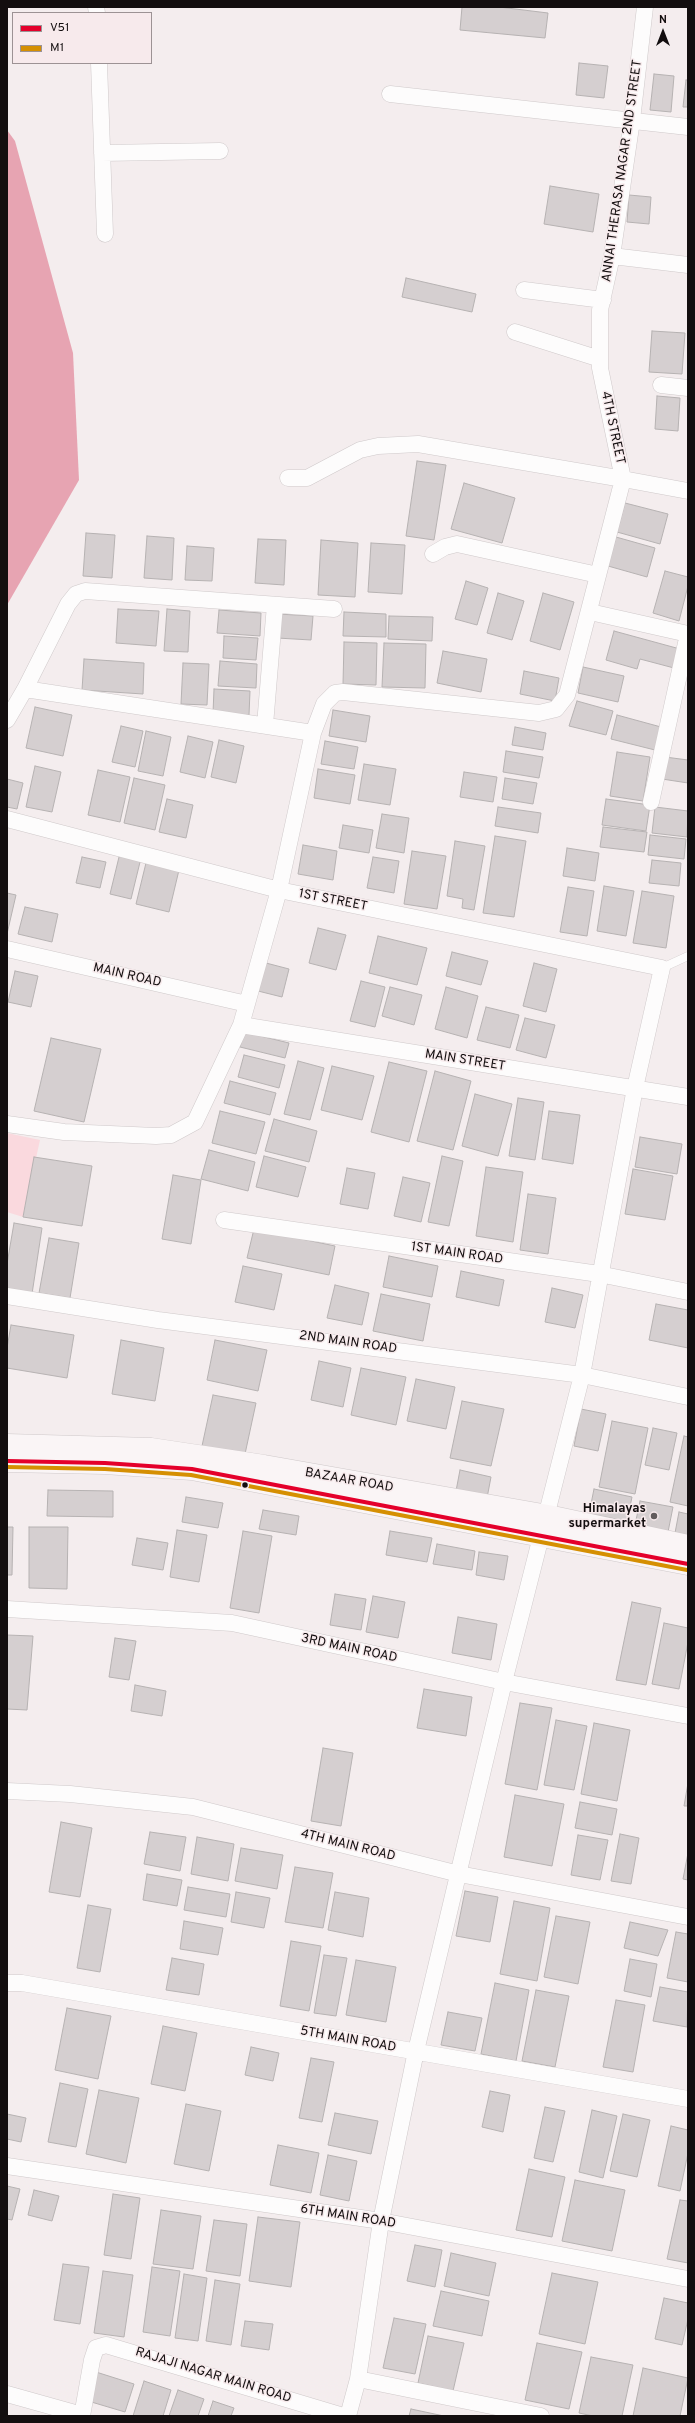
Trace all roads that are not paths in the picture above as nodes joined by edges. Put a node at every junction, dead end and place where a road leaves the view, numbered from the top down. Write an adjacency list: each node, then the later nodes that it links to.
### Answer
1 (645, 7): 4 (street, ANNAI THERASA NAGAR 2ND STREET)
2 (99, 64): 7 (street)
3 (390, 94): 4 (street)
4 (632, 120): 5 (street); 9 (street, ANNAI THERASA NAGAR 2ND STREET)
5 (688, 127)
6 (220, 151): 7 (street)
7 (102, 153): 8 (street)
8 (105, 234)
9 (612, 256): 10 (street); 12 (street, ANNAI THERASA NAGAR 2ND STREET)
10 (688, 265)
11 (524, 290): 12 (street)
12 (602, 305): 14 (street, 4TH STREET)
13 (515, 332): 14 (street)
14 (600, 359): 18 (street, 4TH STREET)
15 (661, 385): 16 (street)
16 (688, 388)
17 (288, 478): 18 (street)
18 (623, 479): 19 (street, 4TH STREET); 21 (street)
19 (688, 491)
20 (433, 554): 21 (street)
21 (598, 575): 24 (street)
22 (274, 605): 23 (street); 26 (street); 28 (street)
23 (334, 610)
24 (590, 612): 25 (street); 29 (street)
25 (688, 634): 30 (street)
26 (25, 689): 27 (street); 28 (street)
27 (7, 720)
28 (266, 725): 29 (street)
29 (313, 733): 32 (street)
30 (651, 802)
31 (7, 818): 32 (street, 1ST STREET)
32 (279, 890): 35 (street, 1ST STREET); 36 (street)
33 (7, 949): 36 (street, MAIN ROAD)
34 (688, 956): 35 (lane)
35 (662, 968): 38 (street)
36 (247, 1004): 37 (street)
37 (241, 1025): 38 (street, MAIN STREET); 40 (street)
38 (635, 1088): 39 (street, MAIN STREET); 42 (street)
39 (688, 1097)
40 (7, 1124)
41 (224, 1220): 42 (street, 1ST MAIN ROAD)
42 (600, 1274): 43 (street, 1ST MAIN ROAD); 45 (street)
43 (688, 1292)
44 (7, 1296): 45 (street, 2ND MAIN ROAD)
45 (582, 1374): 46 (street, 2ND MAIN ROAD); 49 (street)
46 (688, 1397)
47 (7, 1445): 49 (main road, BAZAAR ROAD)
48 (7, 1461): 49 (main road, BAZAAR ROAD)
49 (545, 1525): 50 (main road, BAZAAR ROAD); 51 (main road, BAZAAR ROAD); 53 (street)
50 (688, 1546)
51 (688, 1564)
52 (7, 1609): 53 (street, 3RD MAIN ROAD)
53 (504, 1682): 54 (street, 3RD MAIN ROAD); 56 (street)
54 (688, 1716)
55 (7, 1791): 56 (street, 4TH MAIN ROAD)
56 (459, 1874): 57 (street, 4TH MAIN ROAD); 59 (street)
57 (688, 1917)
58 (7, 1983): 59 (street, 5TH MAIN ROAD)
59 (416, 2051): 60 (street, 5TH MAIN ROAD); 62 (street)
60 (688, 2099)
61 (7, 2166): 62 (street, 6TH MAIN ROAD)
62 (381, 2222): 63 (street, 6TH MAIN ROAD); 64 (street)
63 (688, 2279)
64 (358, 2379): 68 (street); 69 (street)
65 (7, 2394): 66 (street)
66 (82, 2415): 67 (street, RAJAJI NAGAR MAIN ROAD)
67 (343, 2416)
68 (348, 2416)
69 (541, 2416)

